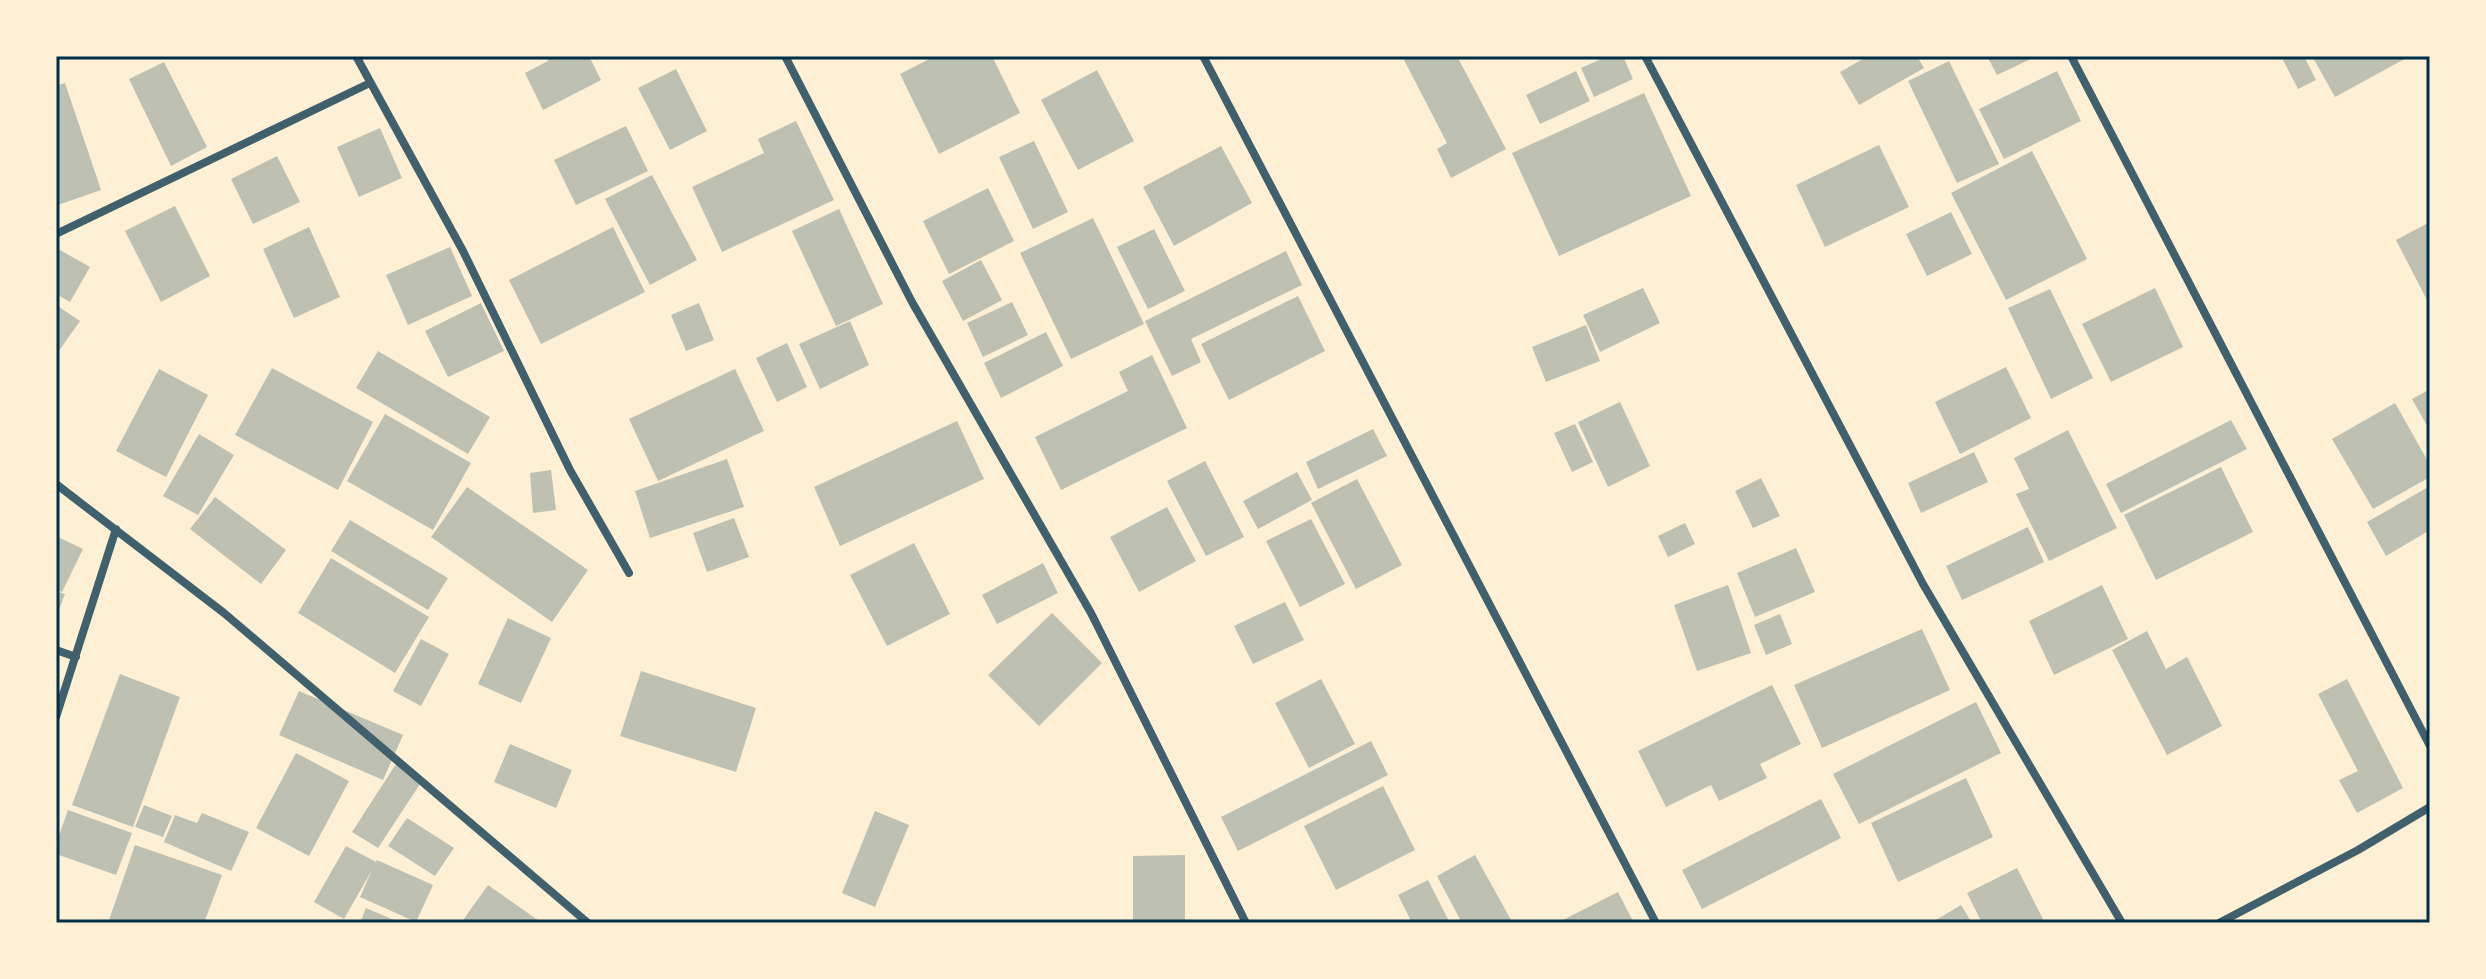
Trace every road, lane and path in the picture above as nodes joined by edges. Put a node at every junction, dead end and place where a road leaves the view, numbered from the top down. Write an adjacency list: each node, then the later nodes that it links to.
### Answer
1 (356, 56): 6 (street)
2 (785, 56): 17 (street)
3 (1203, 56): 18 (street)
4 (1645, 56): 19 (street)
5 (2071, 56): 14 (street)
6 (370, 83): 7 (street); 10 (street)
7 (56, 234)
8 (56, 484): 9 (street)
9 (116, 529): 12 (street); 16 (street)
10 (629, 573)
11 (56, 650): 12 (street)
12 (76, 657): 13 (street)
13 (56, 717)
14 (2430, 746)
15 (2430, 807): 20 (street)
16 (588, 923)
17 (1246, 923)
18 (1656, 923)
19 (2122, 923)
20 (2219, 923)

